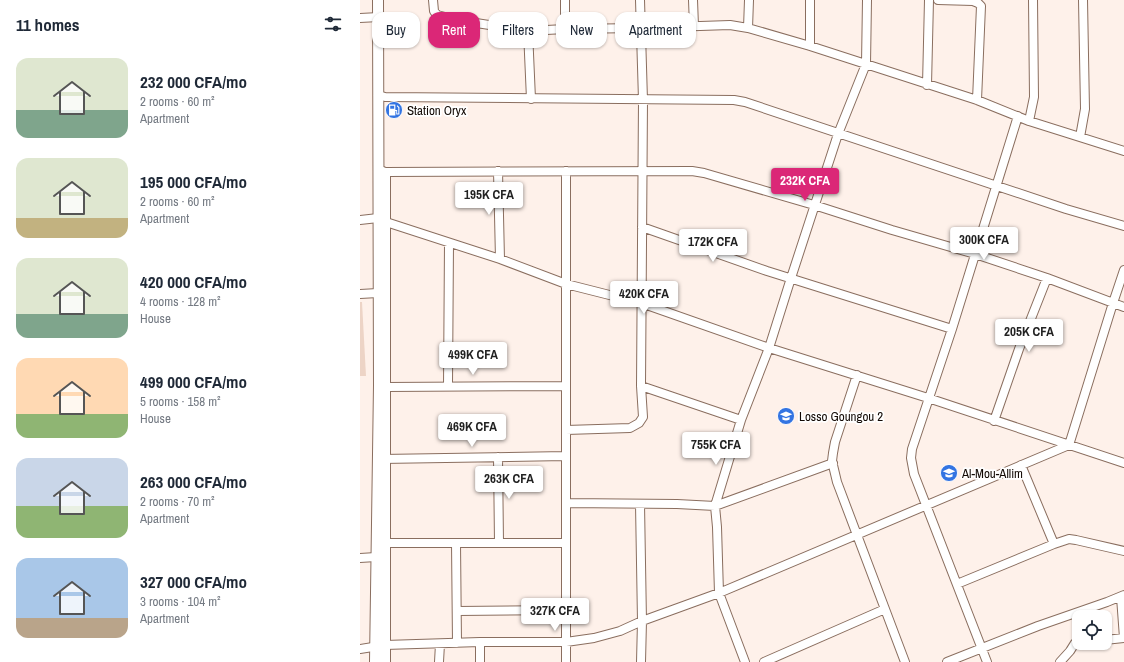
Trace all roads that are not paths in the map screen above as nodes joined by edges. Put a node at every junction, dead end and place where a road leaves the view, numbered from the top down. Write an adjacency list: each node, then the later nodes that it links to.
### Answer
1 (378, 0): 14 (main road)
2 (385, 0): 29 (main road)
3 (433, 0): 20 (street)
4 (565, 0): 15 (street)
5 (640, 0): 16 (street)
6 (693, 0): 17 (street)
7 (749, 0): 22 (street)
8 (810, 0): 23 (street)
9 (867, 0): 27 (street)
10 (929, 0): 28 (street)
11 (938, 0): 32 (street)
12 (1033, 0): 34 (street)
13 (1083, 0): 36 (street)
14 (378, 12)
15 (565, 12)
16 (640, 12)
17 (693, 12)
18 (372, 17): 19 (street)
19 (360, 18)
20 (488, 25)
21 (696, 26): 22 (street)
22 (748, 28): 23 (street)
23 (810, 46): 27 (street)
24 (380, 48): 29 (main road)
25 (529, 48): 30 (street)
26 (641, 48): 31 (street)
27 (866, 64): 28 (street); 35 (street)
28 (928, 85): 32 (street)
29 (382, 96): 30 (street); 38 (main road)
30 (531, 99): 31 (street)
31 (643, 100): 35 (street); 41 (street)
32 (977, 100): 33 (street)
33 (1018, 116): 34 (street); 42 (street)
34 (1029, 121): 36 (street)
35 (838, 134): 42 (street); 43 (street)
36 (1080, 137): 37 (street)
37 (1124, 151)
38 (382, 171): 39 (street); 45 (main road)
39 (498, 171): 40 (street); 50 (street)
40 (566, 171): 41 (street); 54 (street)
41 (642, 171): 43 (street); 47 (street)
42 (996, 186): 46 (street); 49 (street)
43 (814, 206): 49 (street); 52 (street)
44 (360, 220): 45 (street)
45 (382, 220): 48 (street); 55 (main road); 63 (main road)
46 (1124, 226)
47 (642, 227): 52 (street); 57 (street)
48 (449, 243): 50 (street); 64 (street)
49 (975, 254): 53 (street); 60 (street)
50 (500, 259): 54 (street)
51 (1124, 270): 58 (street)
52 (791, 278): 60 (street); 61 (street)
53 (1047, 278): 58 (street); 69 (street)
54 (566, 284): 57 (street); 65 (street)
55 (378, 293): 56 (street); 63 (main road)
56 (360, 294)
57 (641, 303): 61 (street); 66 (street)
58 (1112, 303): 59 (street); 71 (street)
59 (1124, 307)
60 (952, 329): 67 (street)
61 (769, 348): 62 (street); 68 (street)
62 (857, 375): 67 (street); 75 (street)
63 (382, 386): 64 (street); 74 (main road)
64 (448, 386): 65 (street)
65 (566, 386): 70 (street)
66 (641, 386): 68 (street); 70 (street)
67 (928, 398): 69 (street); 80 (street)
68 (741, 420): 81 (street)
69 (994, 421): 71 (street)
70 (566, 430): 72 (street)
71 (1069, 445): 76 (street); 77 (street)
72 (566, 456): 73 (street); 78 (street)
73 (498, 457): 74 (street); 85 (street)
74 (382, 459): 83 (main road); 89 (main road)
75 (833, 463): 81 (street); 82 (street)
76 (1124, 463)
77 (1021, 466): 80 (street); 87 (street)
78 (566, 503): 79 (street); 86 (street)
79 (640, 504): 81 (street); 98 (street)
80 (927, 505): 82 (street); 91 (street)
81 (715, 506): 92 (street)
82 (856, 535): 92 (street); 94 (street)
83 (386, 543): 84 (street); 105 (main road)
84 (456, 543): 85 (street); 95 (street)
85 (499, 543): 86 (street)
86 (566, 543): 96 (street)
87 (1054, 544): 88 (street); 91 (street)
88 (1124, 551)
89 (376, 557): 90 (street); 106 (main road)
90 (360, 558)
91 (957, 584): 107 (street)
92 (719, 593): 98 (street); 116 (street)
93 (1122, 596): 97 (street); 107 (street)
94 (885, 609): 117 (street); 118 (street)
95 (457, 610): 96 (street); 103 (street)
96 (566, 610): 102 (street)
97 (1123, 611): 99 (street)
98 (642, 621): 102 (street); 115 (street)
99 (1124, 638): 100 (street)
100 (1112, 639)
101 (480, 642): 102 (street); 103 (street); 113 (street)
102 (566, 642): 114 (street)
103 (457, 643): 104 (street)
104 (440, 644): 105 (street); 112 (street)
105 (385, 645): 106 (street); 111 (main road)
106 (375, 646): 109 (street); 110 (main road)
107 (982, 648): 119 (street); 120 (street)
108 (1072, 648): 121 (street)
109 (360, 649)
110 (375, 662)
111 (385, 662)
112 (439, 662)
113 (480, 662)
114 (566, 662)
115 (641, 662)
116 (745, 662)
117 (764, 662)
118 (905, 662)
119 (947, 662)
120 (987, 662)
121 (1060, 662)

